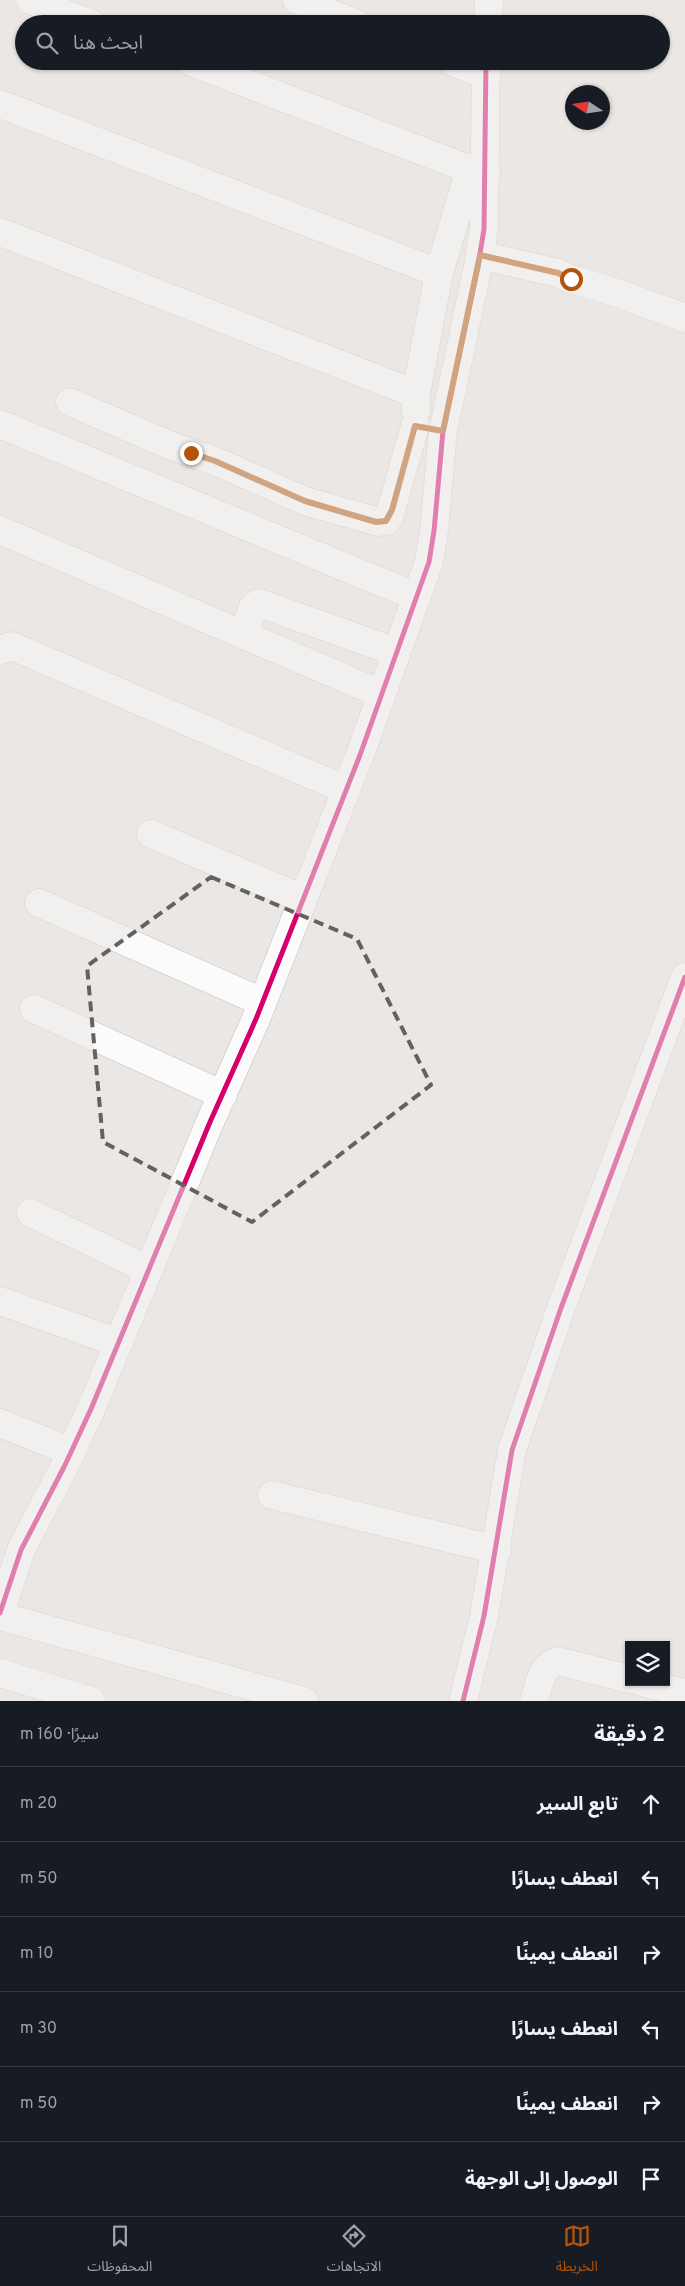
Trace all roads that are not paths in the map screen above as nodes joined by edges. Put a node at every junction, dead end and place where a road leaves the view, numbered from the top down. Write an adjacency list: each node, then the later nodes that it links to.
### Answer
1 (30, 0): 4 (street)
2 (297, 0): 5 (street)
3 (489, 0): 6 (street)
4 (69, 15)
5 (334, 15)
6 (488, 15)
7 (213, 70): 10 (street)
8 (486, 70): 10 (street)
9 (0, 104): 13 (street)
10 (478, 171): 12 (street); 13 (street)
11 (0, 232): 15 (street)
12 (480, 255): 14 (street); 19 (street)
13 (440, 273): 15 (street)
14 (685, 318)
15 (416, 394): 18 (street)
16 (70, 402): 18 (street)
17 (0, 424): 21 (street)
18 (415, 426): 19 (street)
19 (443, 431): 21 (street)
20 (0, 530): 22 (street)
21 (417, 596): 24 (street)
22 (243, 635): 24 (street); 25 (street)
23 (0, 650): 26 (street)
24 (396, 652): 25 (street)
25 (381, 694): 26 (street)
26 (346, 790): 28 (street)
27 (151, 834): 28 (street)
28 (303, 899): 31 (street)
29 (39, 903): 31 (street)
30 (685, 977): 41 (street)
31 (262, 1002): 33 (street)
32 (34, 1008): 33 (street)
33 (223, 1095): 35 (street)
34 (31, 1213): 35 (street)
35 (149, 1270): 37 (street)
36 (0, 1301): 37 (street)
37 (119, 1343): 39 (street)
38 (0, 1423): 39 (street)
39 (72, 1452): 42 (street)
40 (272, 1495): 41 (street)
41 (496, 1550): 49 (street)
42 (1, 1619): 48 (street)
43 (1, 1676): 47 (street)
44 (625, 1678): 50 (street)
45 (658, 1686): 46 (street)
46 (685, 1693)
47 (91, 1701)
48 (304, 1701)
49 (462, 1701)
50 (534, 1701)

